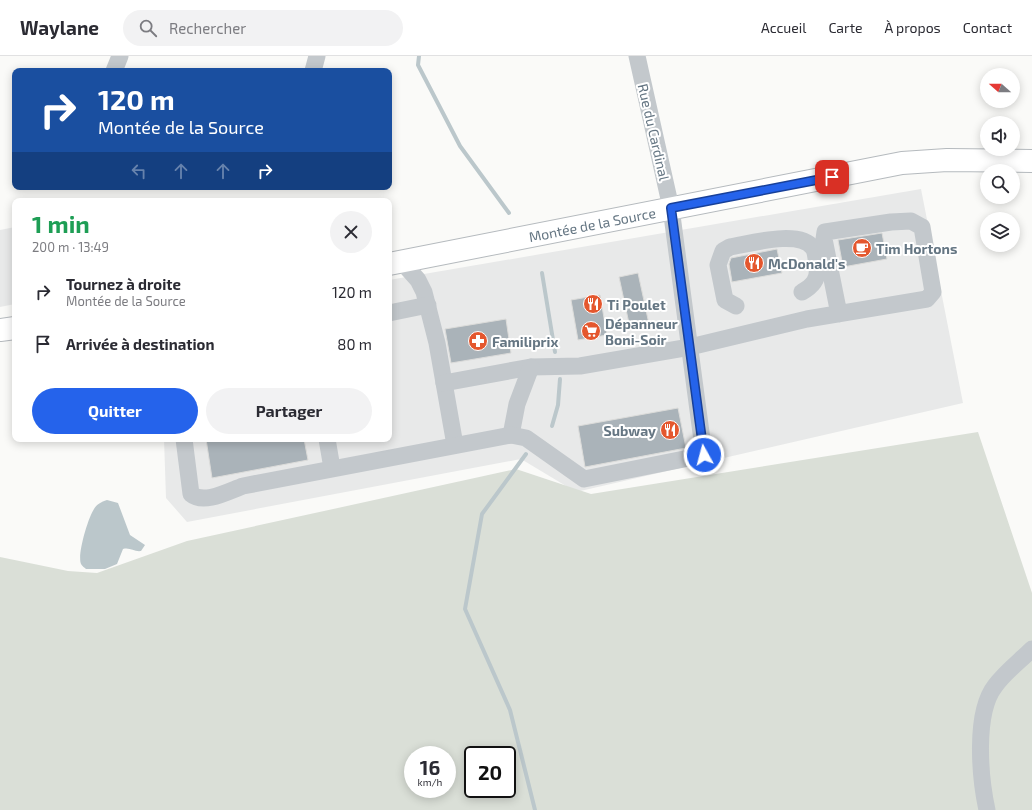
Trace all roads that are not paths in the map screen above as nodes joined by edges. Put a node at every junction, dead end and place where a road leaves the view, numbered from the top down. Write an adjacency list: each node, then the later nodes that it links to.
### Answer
1 (120, 56): 4 (street)
2 (317, 56): 5 (street)
3 (637, 56): 7 (street, Rue du Cardinal)
4 (115, 68)
5 (314, 68)
6 (1032, 161): 7 (main road, Montée de la Source)
7 (671, 208): 8 (main road, Montée de la Source); 16 (street, Rue du Cardinal)
8 (395, 263): 10 (street)
9 (804, 291): 11 (street)
10 (428, 305): 12 (street); 18 (street)
11 (736, 306)
12 (392, 311)
13 (839, 314): 13 (street); 16 (street)
14 (12, 328): 15 (main road)
15 (0, 330)
16 (690, 347): 17 (street); 19 (street, Rue du Cardinal)
17 (531, 367): 18 (street); 19 (street)
18 (444, 383): 22 (street)
19 (511, 435): 22 (street)
20 (184, 442): 23 (street)
21 (328, 442): 23 (street)
22 (455, 445): 23 (street)
23 (332, 468)
24 (1032, 649): 25 (street)
25 (987, 810)

